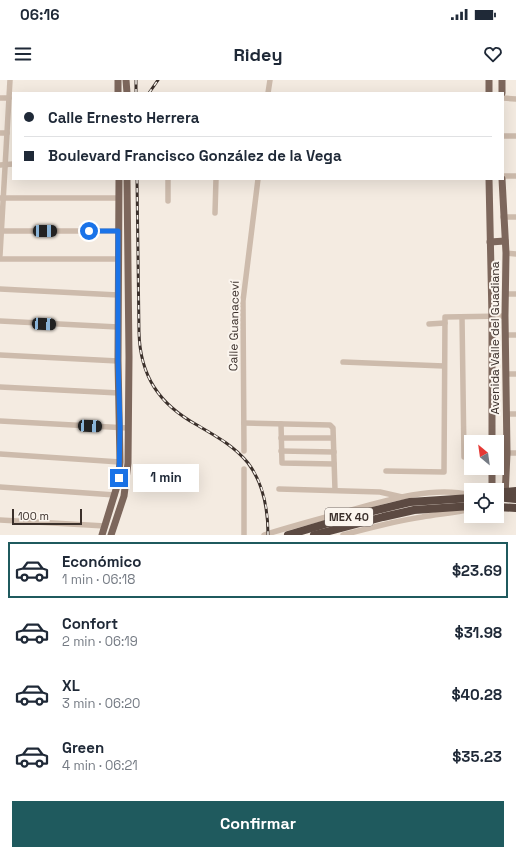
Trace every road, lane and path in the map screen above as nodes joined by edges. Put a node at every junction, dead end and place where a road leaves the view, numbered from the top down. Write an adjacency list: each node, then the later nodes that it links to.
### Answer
1 (10, 80): 13 (street)
2 (118, 80): 7 (main road)
3 (126, 80): 8 (main road)
4 (270, 80): 9 (street)
5 (489, 80): 10 (main road)
6 (502, 80): 11 (main road)
7 (118, 92)
8 (126, 92)
9 (268, 92)
10 (489, 92)
11 (502, 92)
12 (0, 98): 13 (street)
13 (9, 98): 17 (street)
14 (504, 98): 15 (street)
15 (516, 98)
16 (0, 133): 17 (street)
17 (7, 133): 20 (street)
18 (504, 136): 19 (street)
19 (516, 136)
20 (3, 165): 30 (street)
21 (516, 176): 22 (street)
22 (504, 178)
23 (119, 180): 31 (main road)
24 (127, 180): 72 (main road)
25 (168, 180): 32 (street)
26 (216, 180): 33 (street)
27 (258, 180): 69 (street, Calle Guanaceví)
28 (489, 180): 39 (main road, Avenida Valle del Guadiana)
29 (503, 180): 34 (main road, Avenida Valle del Guadiana)
30 (2, 198): 31 (street); 36 (street)
31 (118, 198): 37 (main road)
32 (168, 201)
33 (215, 212)
34 (503, 217): 35 (street); 38 (main road, Avenida Valle del Guadiana)
35 (516, 217)
36 (1, 231): 37 (street); 42 (street)
37 (118, 231): 44 (main road)
38 (505, 241): 39 (main road); 40 (main road, Avenida Valle del Guadiana)
39 (490, 242): 51 (main road, Avenida Valle del Guadiana)
40 (506, 253): 41 (street); 46 (main road, Avenida Valle del Guadiana)
41 (516, 254)
42 (0, 255)
43 (0, 259): 44 (street)
44 (118, 259): 48 (main road)
45 (0, 289): 48 (street)
46 (506, 294): 47 (street); 49 (main road, Avenida Valle del Guadiana)
47 (516, 294)
48 (118, 295): 55 (main road)
49 (505, 316): 51 (street); 56 (main road, Avenida Valle del Guadiana)
50 (462, 317): 51 (street); 53 (street); 82 (street)
51 (492, 317): 73 (main road, Avenida Valle del Guadiana)
52 (0, 321): 55 (street)
53 (444, 323): 54 (street); 61 (street)
54 (429, 324)
55 (118, 327): 59 (main road)
56 (505, 335): 57 (street); 62 (main road, Avenida Valle del Guadiana)
57 (516, 335)
58 (0, 355): 59 (street)
59 (118, 361): 65 (main road)
60 (343, 362): 61 (street)
61 (444, 366): 86 (street)
62 (506, 374): 63 (street); 66 (main road, Avenida Valle del Guadiana)
63 (516, 374)
64 (0, 387): 65 (street)
65 (119, 393): 71 (main road)
66 (507, 414): 67 (street); 79 (main road, Avenida Valle del Guadiana)
67 (516, 414)
68 (0, 421): 71 (street)
69 (244, 423): 70 (street); 76 (street, Calle Guanaceví)
70 (281, 424): 74 (street); 75 (street)
71 (120, 427): 72 (street); 83 (main road)
72 (128, 428): 108 (main road)
73 (492, 435)
74 (281, 438): 75 (street); 77 (street)
75 (333, 438): 78 (street)
76 (244, 451)
77 (281, 451): 78 (street); 84 (street)
78 (334, 452): 84 (street)
79 (507, 453): 80 (street); 87 (main road, Avenida Valle del Guadiana)
80 (516, 453)
81 (0, 454): 83 (street)
82 (464, 456)
83 (120, 462): 93 (main road)
84 (334, 464): 90 (street)
85 (244, 469): 109 (street)
86 (386, 471)
87 (503, 483)
88 (0, 487): 93 (street)
89 (279, 489): 90 (street)
90 (335, 490): 97 (street)
91 (516, 491): 92 (highway)
92 (504, 494)
93 (115, 495): 105 (main road)
94 (464, 496): 97 (highway, MEX 40)
95 (504, 496): 96 (highway)
96 (516, 499)
97 (407, 500): 106 (highway, MEX 40)
98 (504, 507): 100 (highway)
99 (464, 508): 111 (highway, MEX 40)
100 (516, 508)
101 (504, 509): 103 (highway)
102 (464, 510): 112 (street)
103 (516, 514)
104 (0, 520): 105 (street)
105 (105, 526): 107 (main road)
106 (284, 533): 110 (street)
107 (102, 535)
108 (111, 535)
109 (244, 535)
110 (264, 535)
111 (314, 535)
112 (343, 535)

